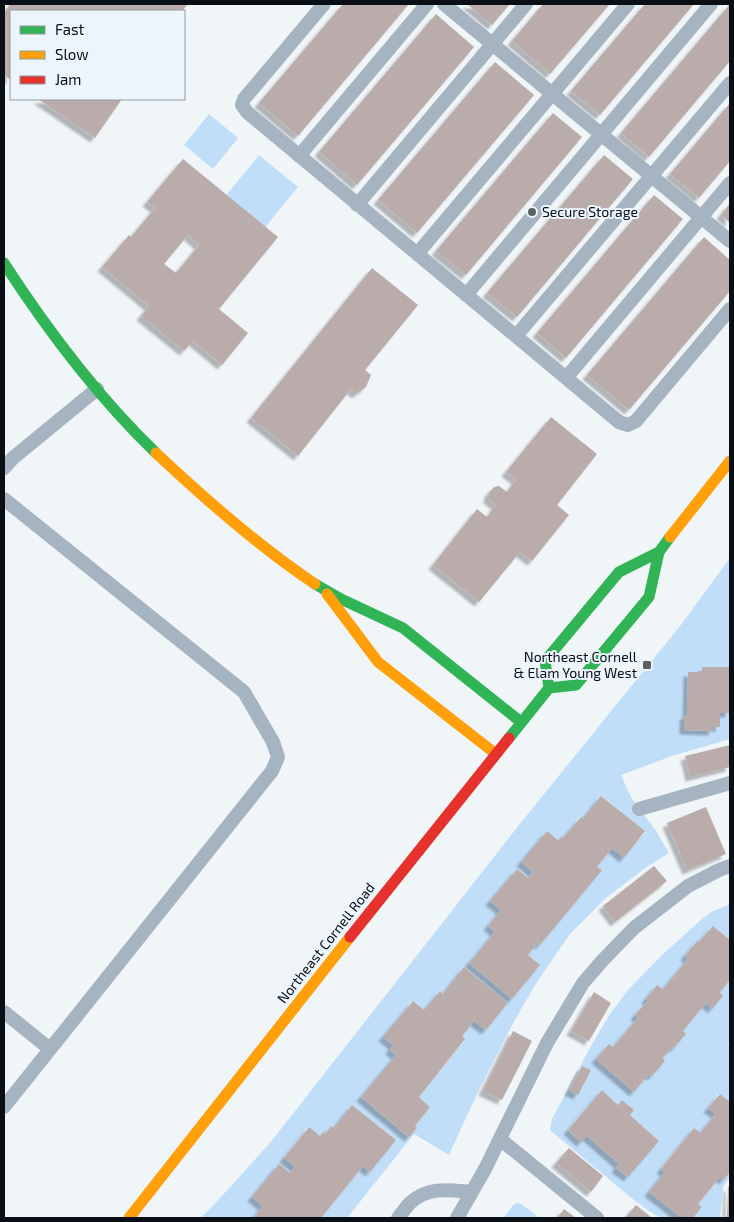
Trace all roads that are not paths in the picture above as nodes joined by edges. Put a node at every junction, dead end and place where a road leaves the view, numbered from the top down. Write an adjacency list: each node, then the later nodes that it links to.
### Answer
1 (324, 4): 11 (lane)
2 (427, 4): 11 (lane)
3 (444, 4): 7 (lane)
4 (526, 4): 7 (lane)
5 (628, 4): 9 (lane)
6 (711, 4): 10 (lane)
7 (492, 44): 9 (lane); 14 (lane)
8 (730, 83): 12 (lane)
9 (552, 94): 10 (lane); 17 (lane)
10 (601, 134): 12 (lane); 19 (lane)
11 (299, 156): 14 (lane)
12 (652, 176): 15 (lane); 21 (lane)
13 (730, 183): 15 (lane)
14 (357, 205): 17 (lane)
15 (702, 217): 16 (lane); 22 (lane)
16 (730, 241)
17 (417, 254): 19 (lane)
18 (4, 263): 23 (main road)
19 (466, 295): 21 (lane)
20 (730, 310): 22 (lane)
21 (516, 336): 22 (lane)
22 (566, 378)
23 (97, 389): 25 (lane); 28 (main road)
24 (730, 461): 27 (main road)
25 (4, 468)
26 (4, 499): 36 (lane)
27 (659, 552): 29 (main road); 29 (main road)
28 (323, 589): 30 (main road); 31 (main road)
29 (549, 688): 30 (main road, Northeast Cornell Road)
30 (522, 722): 31 (main road, Northeast Cornell Road)
31 (496, 754): 40 (main road, Northeast Cornell Road)
32 (730, 783): 33 (lane)
33 (639, 809)
34 (730, 866): 38 (lane)
35 (4, 1012): 36 (lane)
36 (50, 1049): 37 (lane)
37 (4, 1107)
38 (500, 1139): 39 (lane); 43 (lane)
39 (472, 1192): 41 (lane); 42 (lane)
40 (129, 1218)
41 (398, 1218)
42 (457, 1218)
43 (597, 1218)

